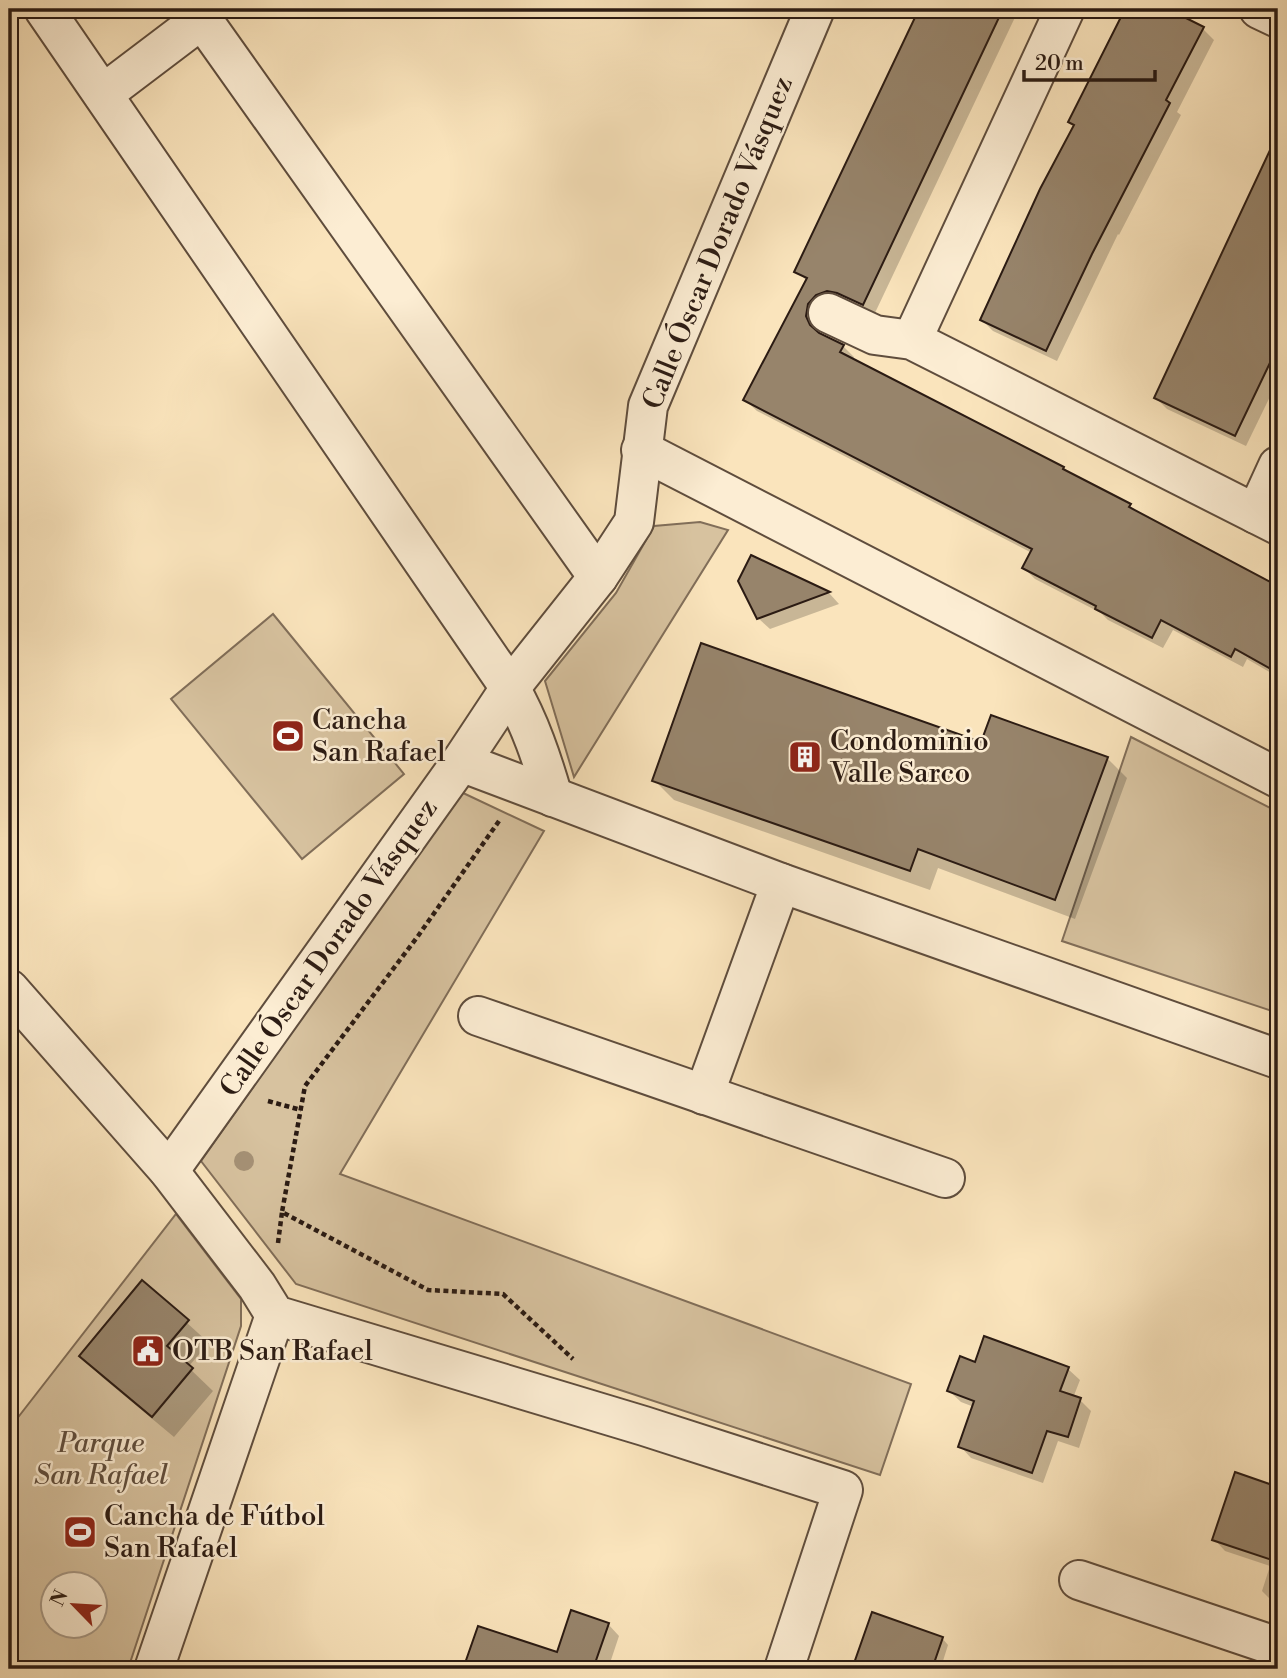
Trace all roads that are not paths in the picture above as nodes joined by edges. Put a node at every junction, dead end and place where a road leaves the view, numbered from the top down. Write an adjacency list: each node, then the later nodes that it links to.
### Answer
1 (44, 9): 6 (street)
2 (1065, 9): 8 (street)
3 (1259, 9): 5 (street)
4 (801, 17): 9 (street, Calle Óscar Dorado Vásquez)
5 (1278, 18)
6 (103, 94): 12 (street); 13 (street)
7 (828, 313): 8 (street)
8 (912, 340): 11 (street)
9 (641, 450): 12 (street, Calle Óscar Dorado Vásquez); 15 (street)
10 (1278, 466): 11 (street)
11 (1267, 519)
12 (598, 577): 13 (street, Calle Óscar Dorado Vásquez)
13 (510, 688): 14 (street, Calle Óscar Dorado Vásquez); 16 (street)
14 (461, 762): 16 (street); 22 (street, Calle Óscar Dorado Vásquez)
15 (1278, 778)
16 (538, 792): 17 (street)
17 (781, 883): 20 (street); 21 (street)
18 (9, 989): 22 (street)
19 (478, 1016): 21 (street)
20 (1278, 1059)
21 (705, 1095): 23 (street)
22 (169, 1171): 24 (street)
23 (945, 1178)
24 (275, 1315): 27 (street); 28 (street)
25 (1079, 1580): 26 (street)
26 (1278, 1647)
27 (154, 1669)
28 (784, 1669)

